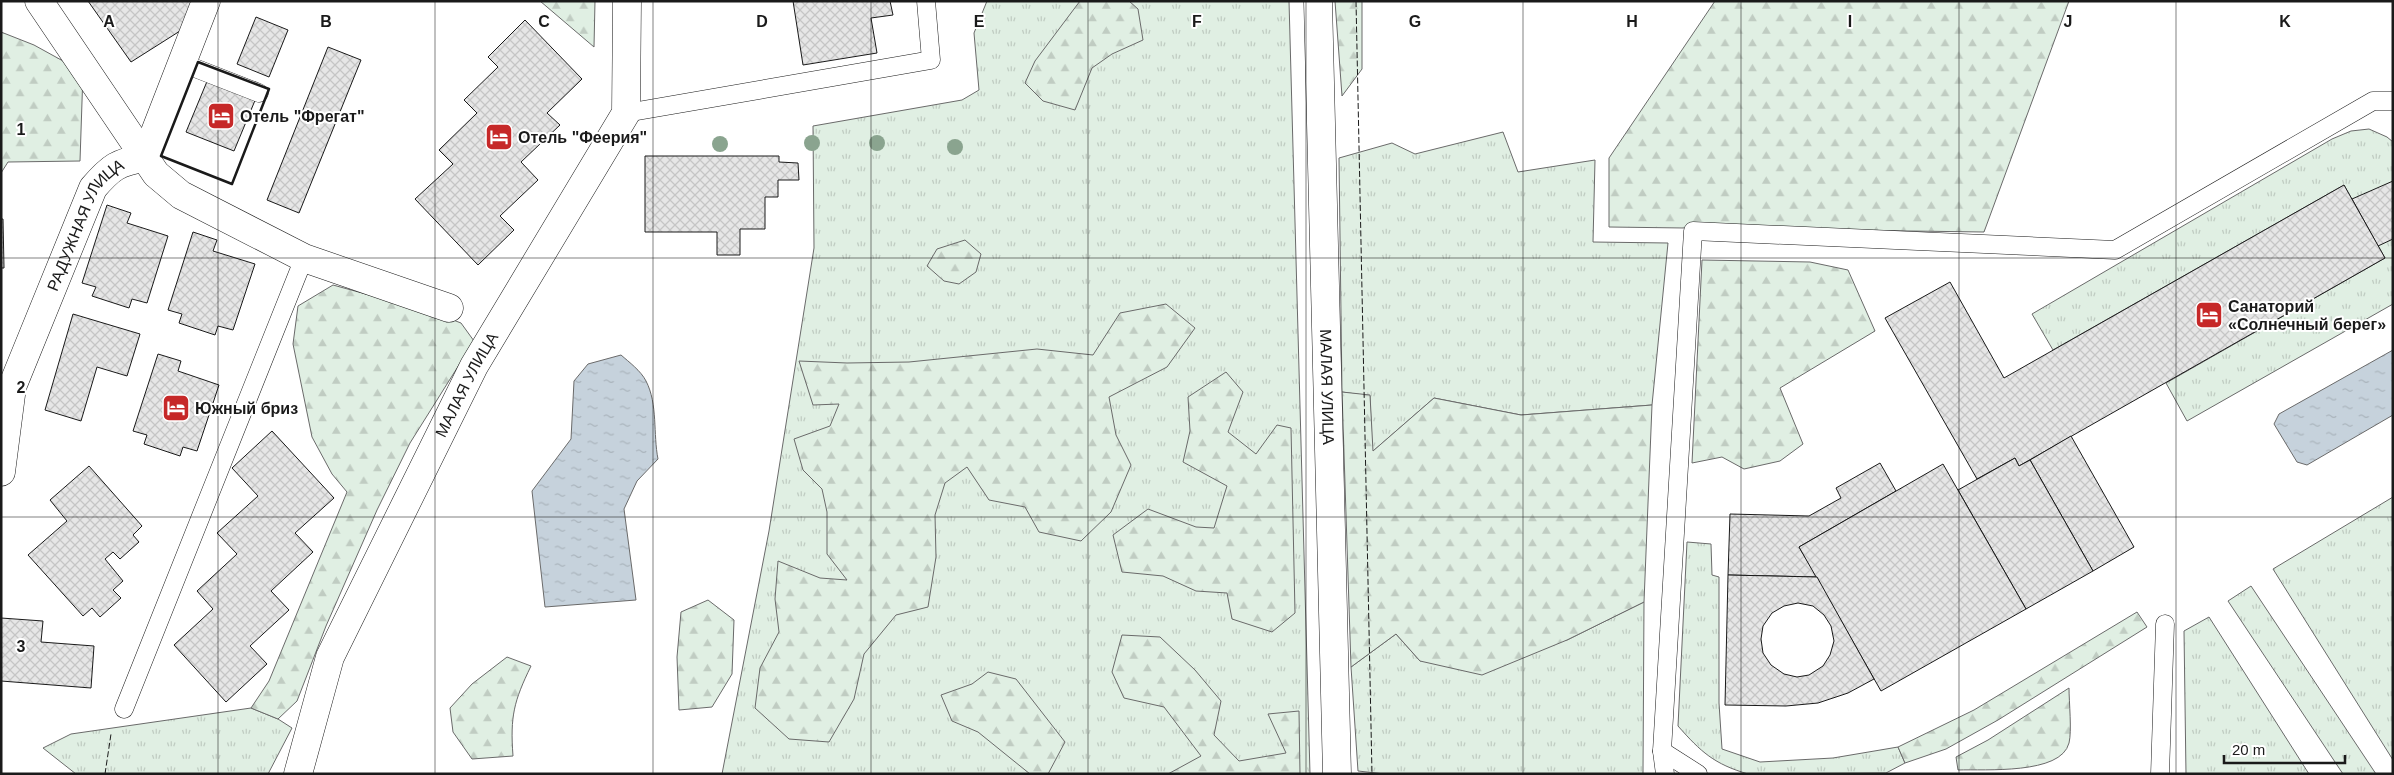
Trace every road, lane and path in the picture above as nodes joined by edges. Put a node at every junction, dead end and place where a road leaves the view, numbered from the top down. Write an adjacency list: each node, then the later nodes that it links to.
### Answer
1 (39, 1): 10 (street)
2 (206, 1): 6 (street, РАДУЖНАЯ УЛИЦА)
3 (627, 1): 9 (street)
4 (926, 1): 9 (lane)
5 (1318, 1): 18 (street, МАЛАЯ УЛИЦА)
6 (182, 63): 7 (lane); 10 (street, РАДУЖНАЯ УЛИЦА)
7 (259, 93)
8 (2393, 101): 16 (lane)
9 (626, 114): 17 (street, МАЛАЯ УЛИЦА)
10 (145, 158): 11 (street); 13 (street, РАДУЖНАЯ УЛИЦА)
11 (304, 258): 12 (street); 15 (lane)
12 (449, 308)
13 (1, 472)
14 (2165, 624): 21 (lane)
15 (124, 709)
16 (1662, 751): 19 (lane); 20 (lane)
17 (298, 774)
18 (1337, 774)
19 (1666, 774)
20 (1698, 774)
21 (2160, 774)

